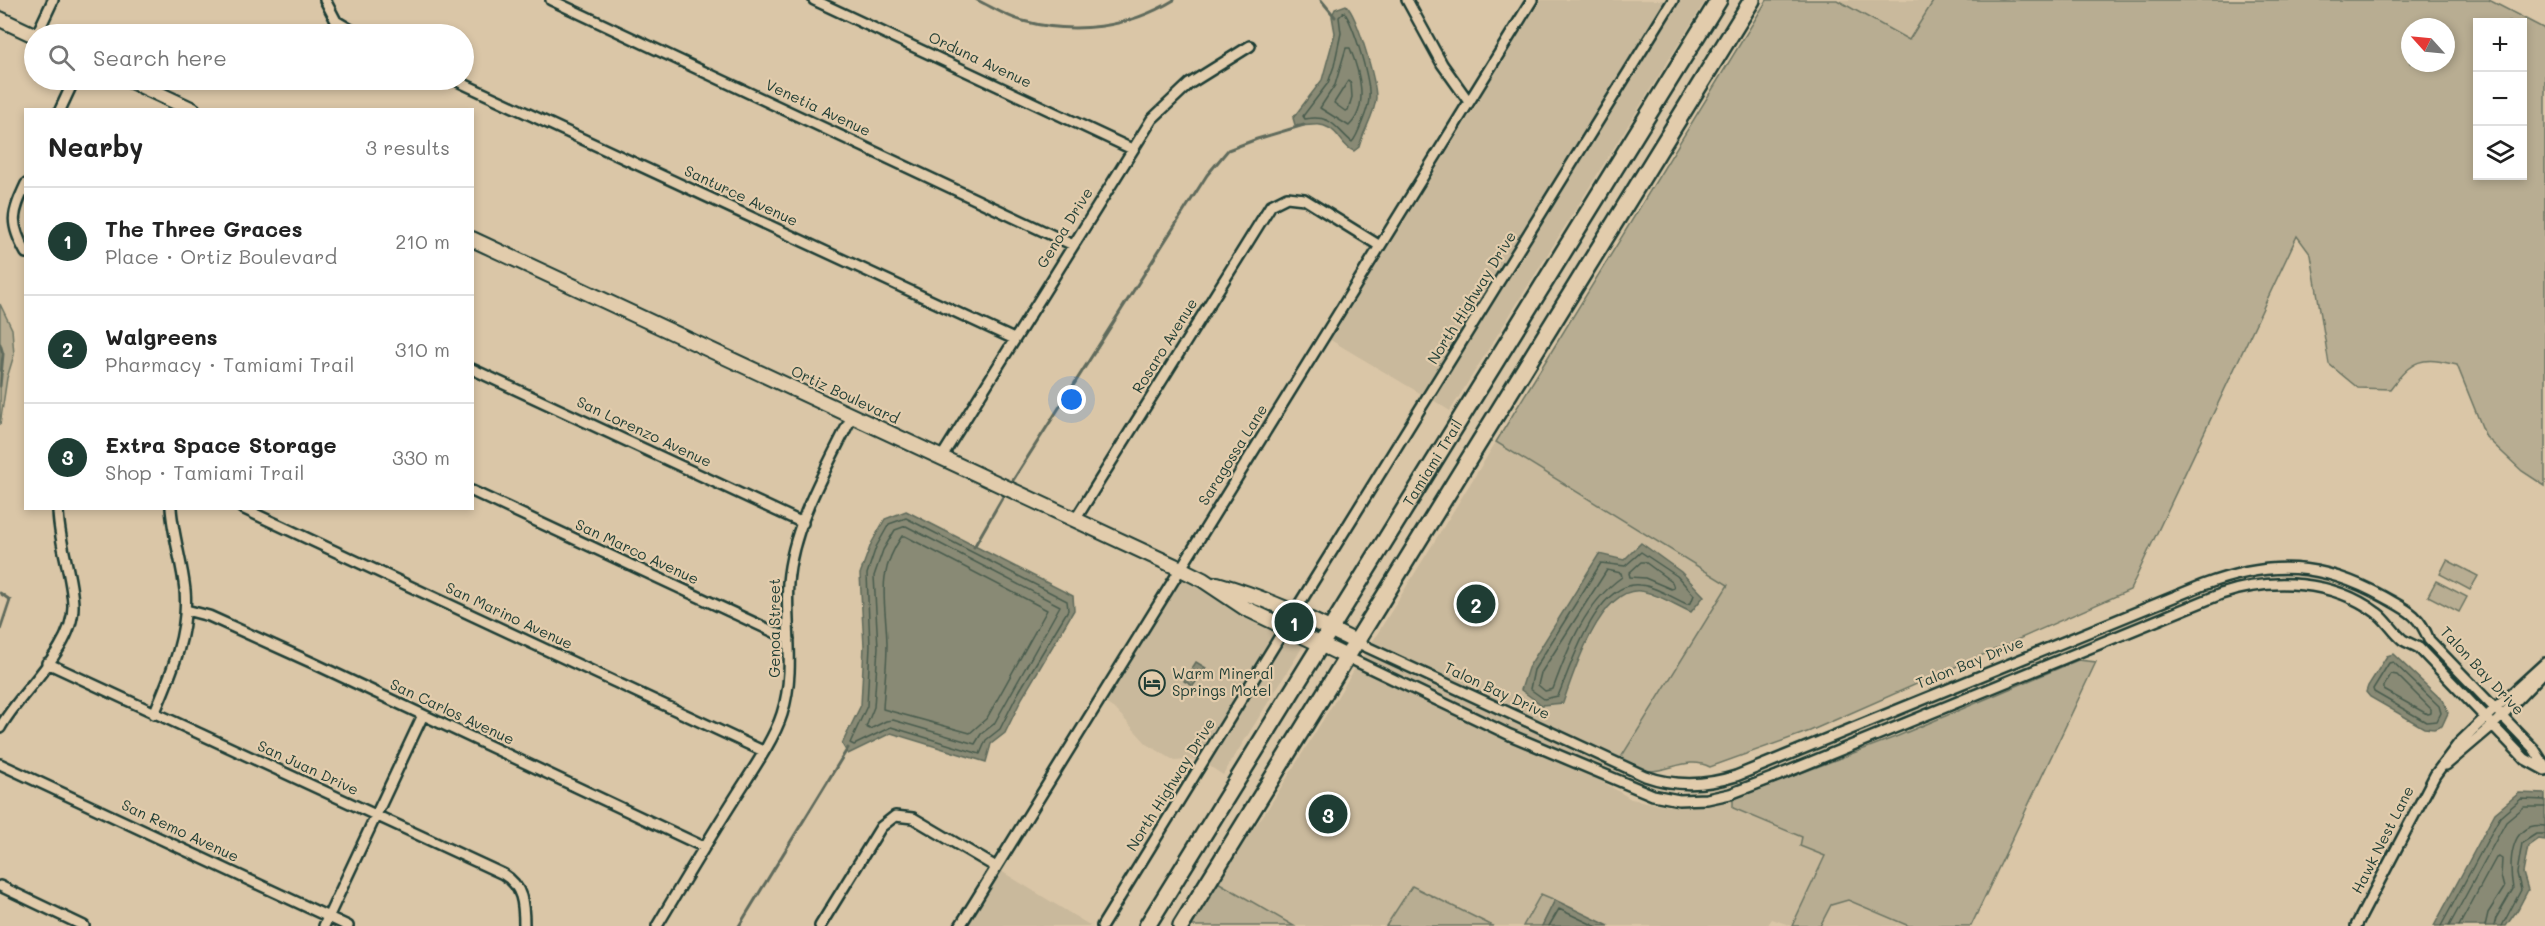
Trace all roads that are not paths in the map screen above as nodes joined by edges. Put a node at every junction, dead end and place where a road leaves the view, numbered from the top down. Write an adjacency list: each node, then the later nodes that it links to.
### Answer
1 (53, 0): 11 (street)
2 (325, 0): 12 (street)
3 (551, 0): 24 (street, Venetia Avenue)
4 (814, 0): 21 (street, Orduna Avenue)
5 (1407, 0): 18 (street)
6 (1532, 0): 18 (street, Saragossa Lane)
7 (1673, 0): 41 (street, North Highway Drive)
8 (1719, 0): 45 (main road, Tamiami Trail)
9 (1752, 0): 47 (main road, Tamiami Trail)
10 (0, 19): 13 (street)
11 (41, 24)
12 (341, 24)
13 (24, 30)
14 (1250, 46): 21 (street, Genoa Drive)
15 (474, 89): 27 (street, Santurce Avenue)
16 (69, 90): 19 (street)
17 (150, 90): 20 (street)
18 (1469, 102): 25 (street, Saragossa Lane)
19 (61, 108)
20 (188, 108)
21 (1132, 149): 24 (street, Genoa Drive)
22 (24, 188): 26 (street)
23 (474, 240): 29 (street, Ortiz Boulevard)
24 (1073, 245): 27 (street, Genoa Drive)
25 (1380, 246): 35 (street, Rosaro Avenue); 37 (street, Saragossa Lane)
26 (24, 250)
27 (1014, 339): 30 (street, Genoa Drive)
28 (474, 370): 36 (street, San Lorenzo Avenue)
29 (852, 416): 30 (street, Ortiz Boulevard); 36 (street, Genoa Street)
30 (941, 458): 35 (street, Ortiz Boulevard)
31 (474, 492): 46 (street, San Marco Avenue)
32 (58, 510): 51 (street)
33 (171, 510): 40 (street)
34 (246, 510): 61 (street, San Marino Avenue)
35 (1075, 520): 37 (street, Ortiz Boulevard)
36 (803, 523): 46 (street, Genoa Street)
37 (1181, 569): 38 (street, Ortiz Boulevard); 67 (street, Saragossa Lane)
38 (1203, 580): 41 (street, Ortiz Boulevard); 43 (street, Ortiz Boulevard)
39 (2400, 606): 42 (street); 44 (street, Talon Bay Drive); 47 (street, Talon Bay Drive)
40 (186, 610): 55 (street); 56 (street, San Carlos Avenue)
41 (1295, 611): 45 (street, Ortiz Boulevard)
42 (2386, 621): 48 (street, Talon Bay Drive); 50 (street, Talon Bay Drive)
43 (1285, 628): 49 (street, Ortiz Boulevard); 76 (street, North Highway Drive)
44 (2425, 628): 48 (street); 54 (street, Talon Bay Drive)
45 (1330, 629): 47 (street, Ortiz Boulevard); 49 (main road, Tamiami Trail)
46 (789, 639): 61 (street, Genoa Street)
47 (1356, 642): 50 (main road, Tamiami Trail)
48 (2410, 643): 58 (street, Talon Bay Drive)
49 (1321, 644): 50 (street, Ortiz Boulevard); 77 (main road, Tamiami Trail)
50 (1347, 657): 78 (main road, Tamiami Trail)
51 (47, 663): 55 (street, San Juan Drive); 60 (street)
52 (2545, 663): 54 (street, Hawk Nest Lane)
53 (2545, 671): 57 (street, Hawk Nest Lane)
54 (2495, 708): 57 (street, Talon Bay Drive); 58 (street, Hawk Nest Lane)
55 (154, 714): 65 (street, San Juan Drive)
56 (423, 715): 65 (street); 66 (street, San Carlos Avenue)
57 (2502, 716): 59 (street, Hawk Nest Lane); 63 (street, Talon Bay Drive)
58 (2486, 717): 59 (street, Talon Bay Drive); 64 (street, Hawk Nest Lane)
59 (2493, 725): 63 (street, Talon Bay Drive); 64 (street, Hawk Nest Lane)
60 (0, 728)
61 (763, 751): 66 (street, Genoa Street)
62 (0, 764): 69 (street, San Remo Avenue)
63 (2545, 768)
64 (2439, 770): 79 (street, Hawk Nest Lane)
65 (375, 816): 69 (street); 72 (street, San Juan Drive)
66 (704, 847): 73 (street, Genoa Street)
67 (996, 867): 74 (street); 75 (street, Saragossa Lane)
68 (0, 886): 70 (street)
69 (326, 922): 71 (street, San Remo Avenue)
70 (84, 926)
71 (348, 926)
72 (524, 926)
73 (657, 926)
74 (820, 926)
75 (960, 926)
76 (1102, 926)
77 (1147, 926)
78 (1181, 926)
79 (2356, 926)

